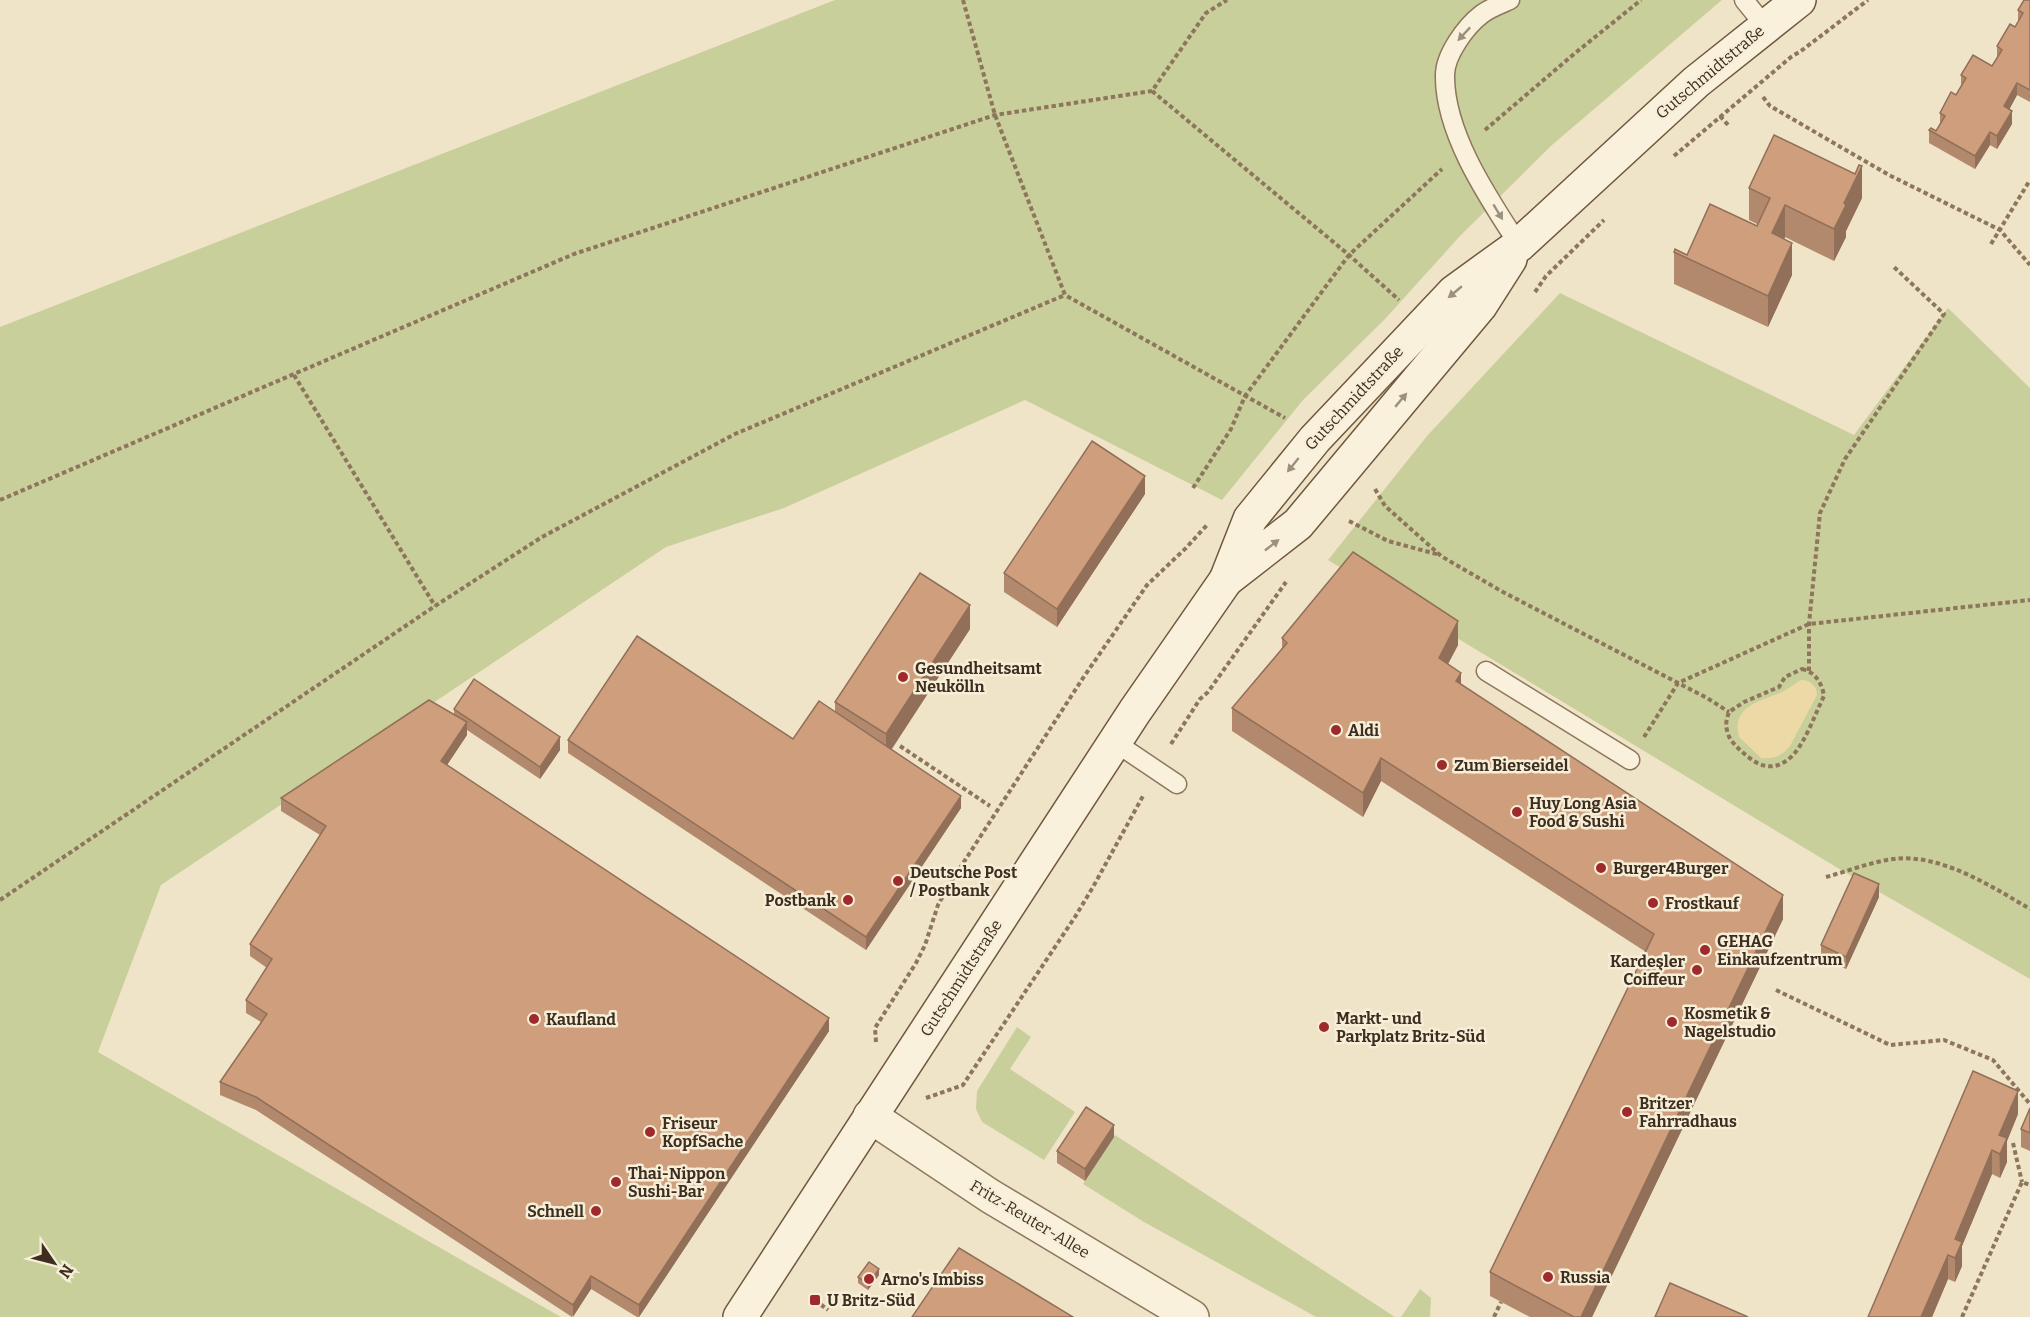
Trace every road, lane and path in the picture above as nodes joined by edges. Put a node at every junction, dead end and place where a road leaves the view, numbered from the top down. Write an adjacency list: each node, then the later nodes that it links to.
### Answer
1 (963, 0): 13 (path)
2 (1227, 0): 10 (path)
3 (1510, 0): 15 (lane, one-way to 15)
4 (1641, 0): 15 (path)
5 (1744, 0): 8 (lane)
6 (1799, 0): 8 (street, Gutschmidtstraße)
7 (1868, 0): 9 (path)
8 (1765, 26): 19 (street, Gutschmidtstraße)
9 (1791, 57)
10 (1152, 91): 13 (path); 20 (path)
11 (1763, 97): 17 (path)
12 (1715, 110): 14 (path)
13 (995, 115): 23 (path); 25 (path)
14 (1729, 126)
15 (1462, 150): 19 (lane, one-way to 19); 20 (path)
16 (2030, 180): 17 (path)
17 (2000, 230): 18 (path); 21 (path)
18 (1991, 244)
19 (1519, 245): 42 (street, Gutschmidtstraße)
20 (1349, 255): 24 (path); 26 (path)
21 (2030, 265)
22 (1894, 267): 36 (path)
23 (1065, 295): 26 (path); 35 (path)
24 (1407, 306)
25 (294, 375): 30 (path); 35 (path)
26 (1245, 396): 27 (path); 29 (path)
27 (1286, 419)
28 (1369, 484): 33 (path)
29 (1193, 488)
30 (0, 500)
31 (1212, 519): 52 (path)
32 (1349, 521): 33 (path)
33 (1441, 556): 39 (path)
34 (2030, 600): 36 (path)
35 (435, 606): 49 (path)
36 (1809, 624): 38 (path); 39 (path)
37 (1486, 671): 44 (lane)
38 (1809, 671): 41 (path); 41 (path)
39 (1678, 683): 41 (path); 44 (path)
40 (1208, 692): 45 (path)
41 (1729, 712)
42 (1116, 743): 45 (lane); 55 (street, Gutschmidtstraße)
43 (900, 746): 47 (path)
44 (1630, 760)
45 (1156, 770): 46 (lane); 53 (path)
46 (1178, 784)
47 (990, 806)
48 (1826, 877): 50 (path)
49 (0, 900)
50 (2030, 909)
51 (1776, 990): 54 (path)
52 (876, 1049)
53 (923, 1099)
54 (2030, 1104)
55 (870, 1116): 62 (street, Gutschmidtstraße); 63 (street, Fritz-Reuter-Allee)
56 (2013, 1143): 57 (path)
57 (2022, 1182): 58 (path); 65 (path)
58 (2030, 1185)
59 (815, 1300): 61 (path)
60 (1501, 1302): 64 (path)
61 (828, 1310)
62 (740, 1317)
63 (1192, 1317)
64 (1494, 1317)
65 (1962, 1317)

